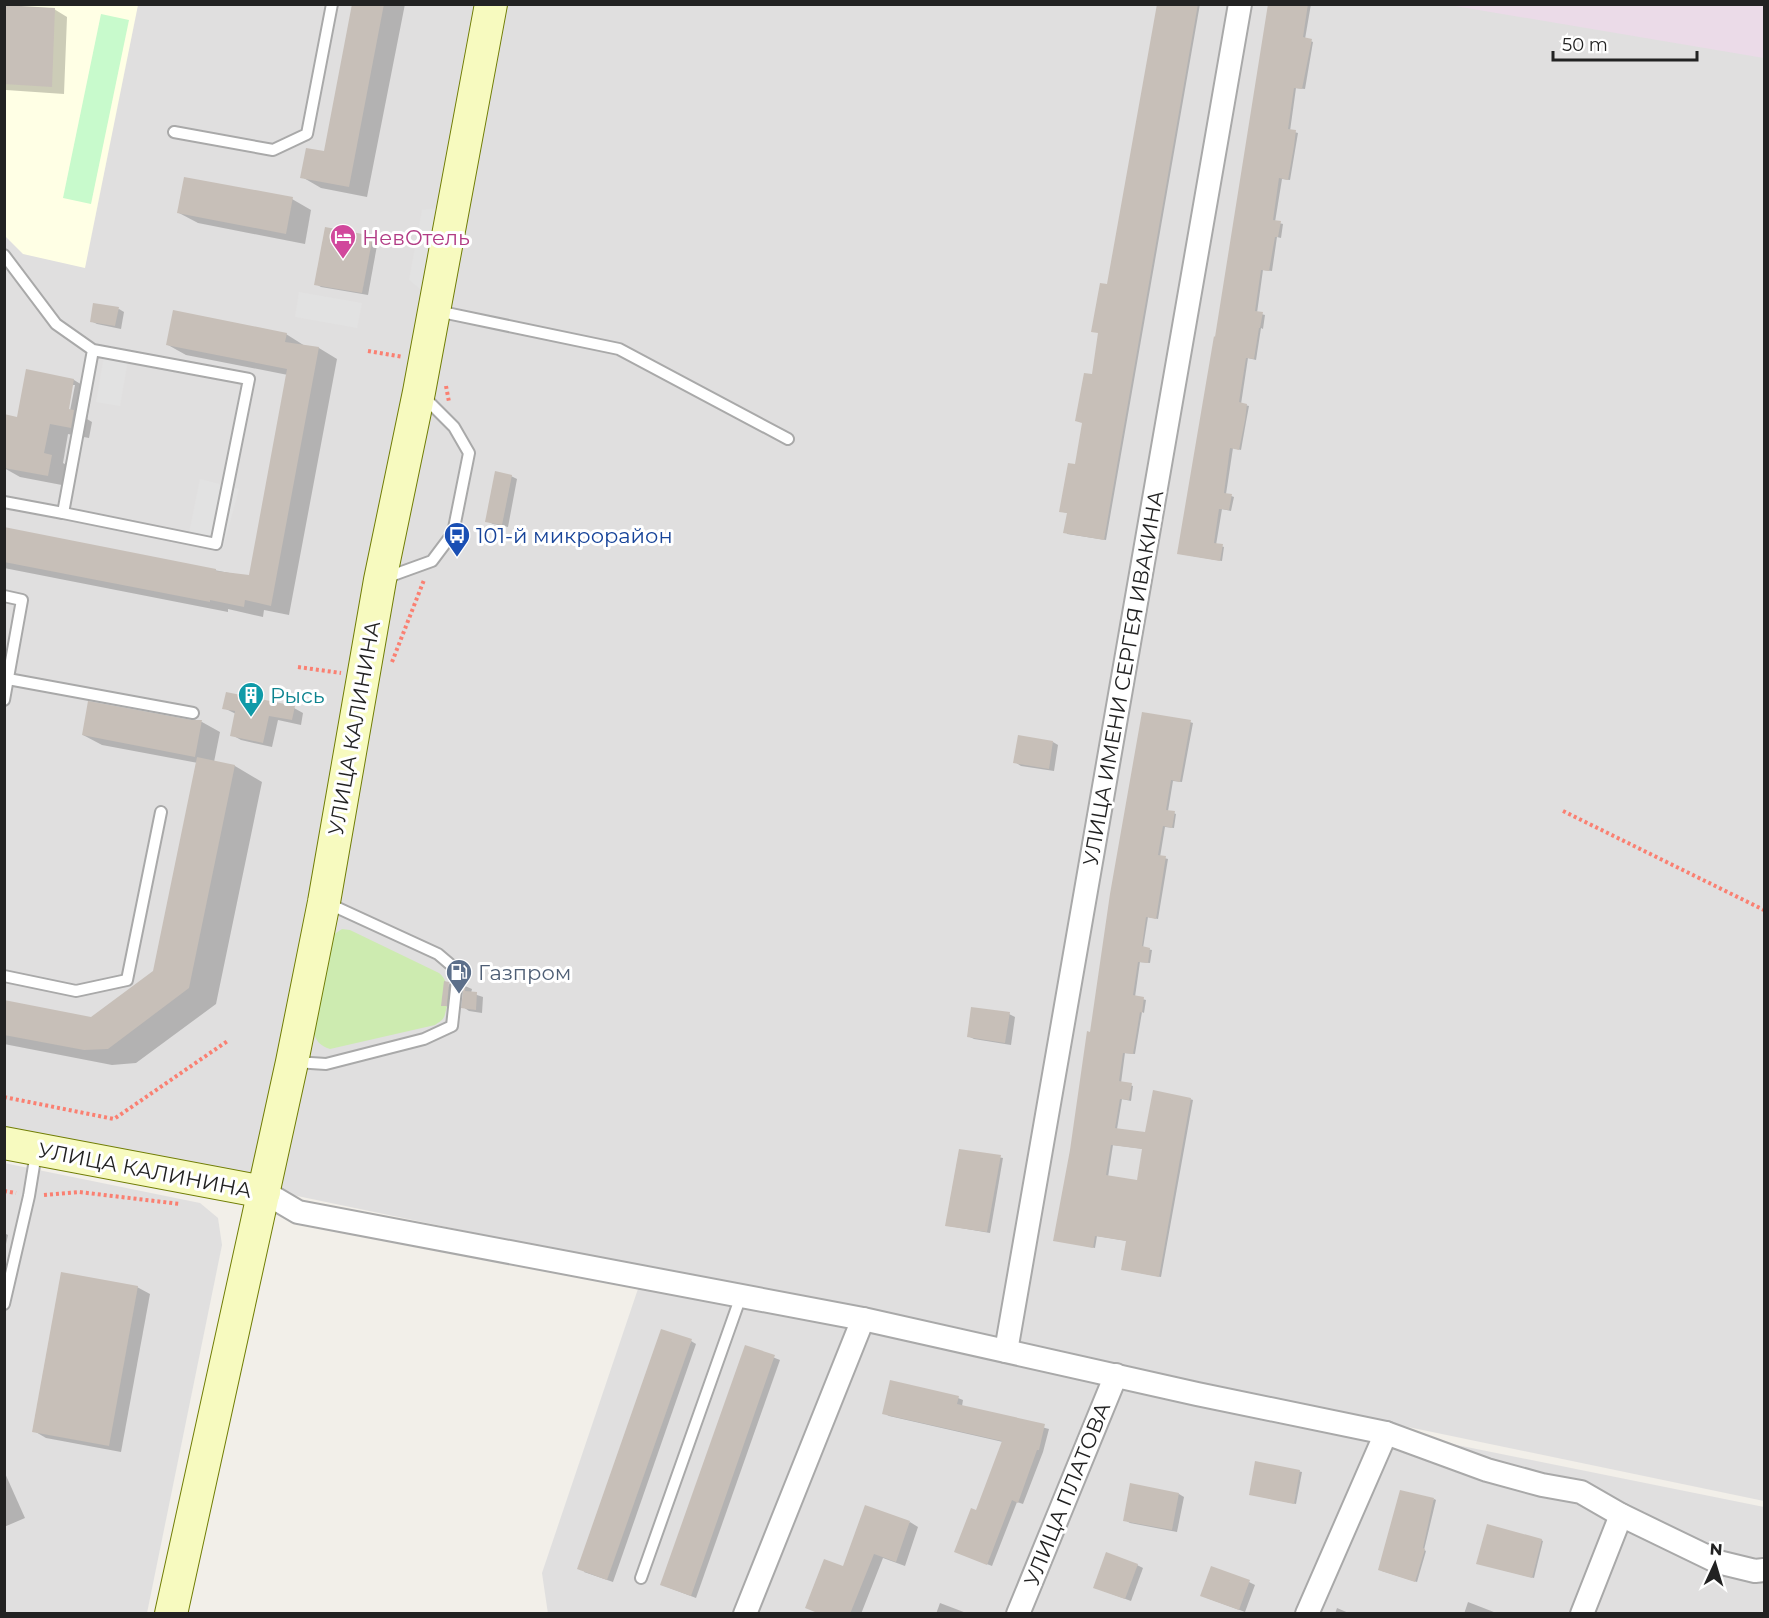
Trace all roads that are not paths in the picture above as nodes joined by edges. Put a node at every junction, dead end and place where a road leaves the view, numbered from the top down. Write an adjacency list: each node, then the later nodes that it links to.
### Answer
1 (332, 4): 4 (lane)
2 (491, 4): 6 (main road, УЛИЦА КАЛИНИНА)
3 (1240, 4): 28 (street, УЛИЦА ИМЕНИ СЕРГЕЯ ИВАКИНА)
4 (174, 132)
5 (4, 255): 7 (lane)
6 (434, 310): 8 (main road, УЛИЦА КАЛИНИНА); 9 (lane)
7 (93, 350): 11 (lane); 11 (lane)
8 (419, 392): 12 (main road, УЛИЦА КАЛИНИНА); 12 (lane)
9 (788, 439)
10 (4, 502): 11 (lane)
11 (63, 513)
12 (380, 580): 18 (main road, УЛИЦА КАЛИНИНА)
13 (4, 596): 14 (lane)
14 (8, 679): 15 (lane); 16 (lane)
15 (4, 700)
16 (193, 713)
17 (161, 812): 19 (lane)
18 (324, 902): 20 (main road, УЛИЦА КАЛИНИНА); 20 (lane)
19 (4, 976)
20 (292, 1062): 23 (main road, УЛИЦА КАЛИНИНА)
21 (4, 1143): 22 (main road, УЛИЦА КАЛИНИНА)
22 (36, 1150): 23 (main road, УЛИЦА КАЛИНИНА); 24 (lane)
23 (264, 1192): 25 (street); 34 (main road)
24 (7, 1278): 26 (lane)
25 (741, 1296): 27 (street); 33 (lane)
26 (4, 1304)
27 (863, 1319): 28 (street); 35 (street)
28 (1006, 1351): 29 (street)
29 (1116, 1375): 30 (street); 36 (street, УЛИЦА ПЛАТОВА)
30 (1386, 1433): 31 (street); 37 (street)
31 (1621, 1515): 32 (street); 38 (street)
32 (1764, 1570)
33 (641, 1578)
34 (171, 1614)
35 (745, 1614)
36 (1018, 1614)
37 (1307, 1614)
38 (1582, 1614)

